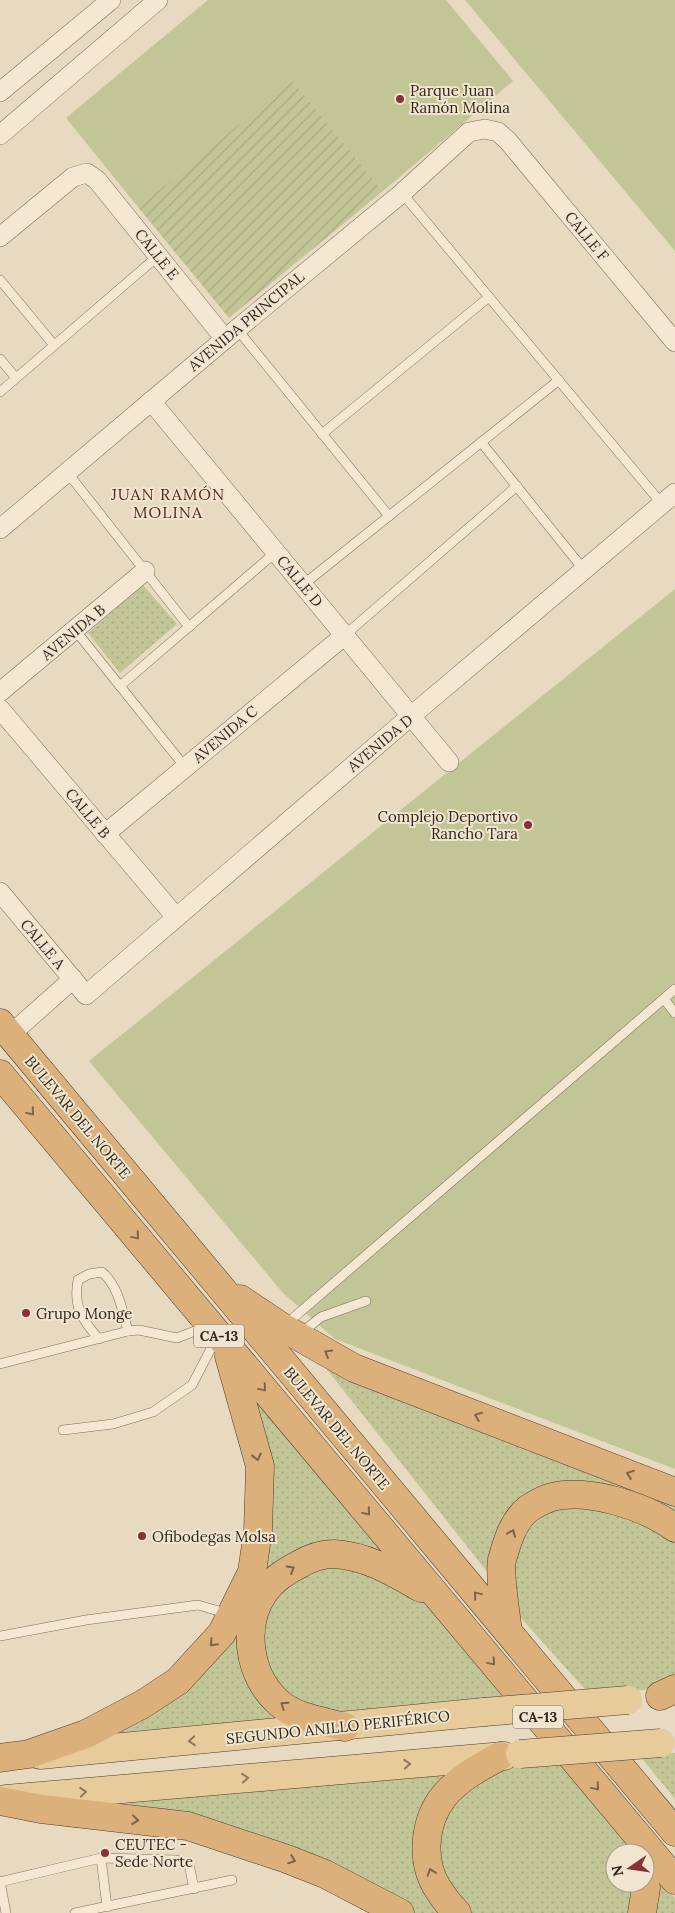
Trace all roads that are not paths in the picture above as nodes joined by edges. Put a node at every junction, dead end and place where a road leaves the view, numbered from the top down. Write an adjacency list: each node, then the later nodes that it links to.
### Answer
1 (110, 0): 3 (street)
2 (158, 0): 5 (street)
3 (0, 92)
4 (498, 132): 6 (street, AVENIDA PRINCIPAL); 12 (street, CALLE F)
5 (0, 135)
6 (402, 193): 10 (lane); 11 (street, AVENIDA PRINCIPAL)
7 (0, 237): 8 (street, CALLE E)
8 (158, 256): 11 (street, CALLE E); 13 (lane)
9 (0, 280): 13 (lane)
10 (489, 297): 16 (lane); 19 (lane)
11 (231, 334): 18 (street, AVENIDA PRINCIPAL); 19 (lane)
12 (675, 342)
13 (54, 345): 15 (lane)
14 (0, 359): 15 (lane)
15 (16, 378): 17 (lane)
16 (559, 380): 20 (lane); 23 (lane)
17 (0, 392)
18 (151, 401): 21 (street, AVENIDA PRINCIPAL); 26 (street, CALLE D)
19 (322, 434): 24 (lane)
20 (481, 442): 22 (lane); 24 (lane)
21 (67, 472): 25 (street, AVENIDA PRINCIPAL); 28 (lane)
22 (517, 486): 27 (lane); 32 (lane)
23 (669, 498): 27 (street, AVENIDA D)
24 (389, 516): 29 (lane)
25 (0, 529)
26 (276, 552): 29 (street, CALLE D); 30 (lane)
27 (584, 570): 36 (street, AVENIDA D)
28 (145, 571): 30 (lane); 31 (street, AVENIDA B)
29 (304, 584): 32 (street, CALLE D)
30 (189, 627): 33 (lane)
31 (75, 630): 33 (lane); 34 (street, AVENIDA B)
32 (345, 635): 36 (street, CALLE D); 38 (street, AVENIDA C)
33 (120, 686): 38 (lane)
34 (0, 692)
35 (0, 709): 39 (street, CALLE B)
36 (411, 716): 37 (street, CALLE D); 41 (street, AVENIDA D)
37 (450, 762)
38 (185, 768): 39 (street, AVENIDA C)
39 (105, 834): 41 (street, CALLE B)
40 (0, 892): 42 (street, CALLE A)
41 (176, 917): 44 (street, AVENIDA D)
42 (73, 979): 44 (street, CALLE A); 47 (street)
43 (675, 989): 45 (lane)
44 (86, 995)
45 (664, 999): 46 (lane); 52 (lane)
46 (675, 1013)
47 (5, 1029): 49 (highway, BULEVAR DEL NORTE / CA-13)
48 (0, 1074): 53 (highway, BULEVAR DEL NORTE / CA-13, one-way to 53)
49 (214, 1281): 52 (highway); 61 (highway, BULEVAR DEL NORTE / CA-13, one-way to 49)
50 (366, 1301): 52 (lane)
51 (128, 1331): 53 (lane); 54 (lane); 54 (lane)
52 (290, 1331): 57 (highway, one-way to 52)
53 (218, 1334): 56 (lane); 59 (highway, BULEVAR DEL NORTE / CA-13, one-way to 59); 60 (highway, one-way to 60)
54 (100, 1339): 55 (lane)
55 (0, 1364)
56 (63, 1430)
57 (675, 1492)
58 (675, 1528): 61 (highway, one-way to 58)
59 (438, 1598): 64 (highway, one-way to 59); 70 (highway, BULEVAR DEL NORTE / CA-13, one-way to 70)
60 (232, 1614): 62 (lane); 67 (highway, one-way to 67)
61 (508, 1632): 69 (highway, BULEVAR DEL NORTE / CA-13)
62 (0, 1636)
63 (670, 1693): 64 (main road, SEGUNDO ANILLO PERIFÉRICO, bridge)
64 (346, 1727): 67 (main road, SEGUNDO ANILLO PERIFÉRICO, one-way to 67)
65 (668, 1742): 66 (main road, bridge)
66 (510, 1755): 68 (main road, one-way to 66); 82 (highway, one-way to 66)
67 (0, 1758)
68 (0, 1800): 81 (highway, one-way to 81)
69 (675, 1832)
70 (638, 1843)
71 (101, 1858): 75 (lane); 76 (lane); 78 (lane)
72 (655, 1860): 74 (highway, BULEVAR DEL NORTE / CA-13)
73 (232, 1880): 76 (lane)
74 (675, 1880)
75 (0, 1882): 79 (lane)
76 (194, 1889): 78 (lane)
77 (645, 1893): 83 (highway)
78 (107, 1907): 80 (lane)
79 (6, 1913)
80 (75, 1913)
81 (400, 1913)
82 (456, 1913)
83 (642, 1913)

